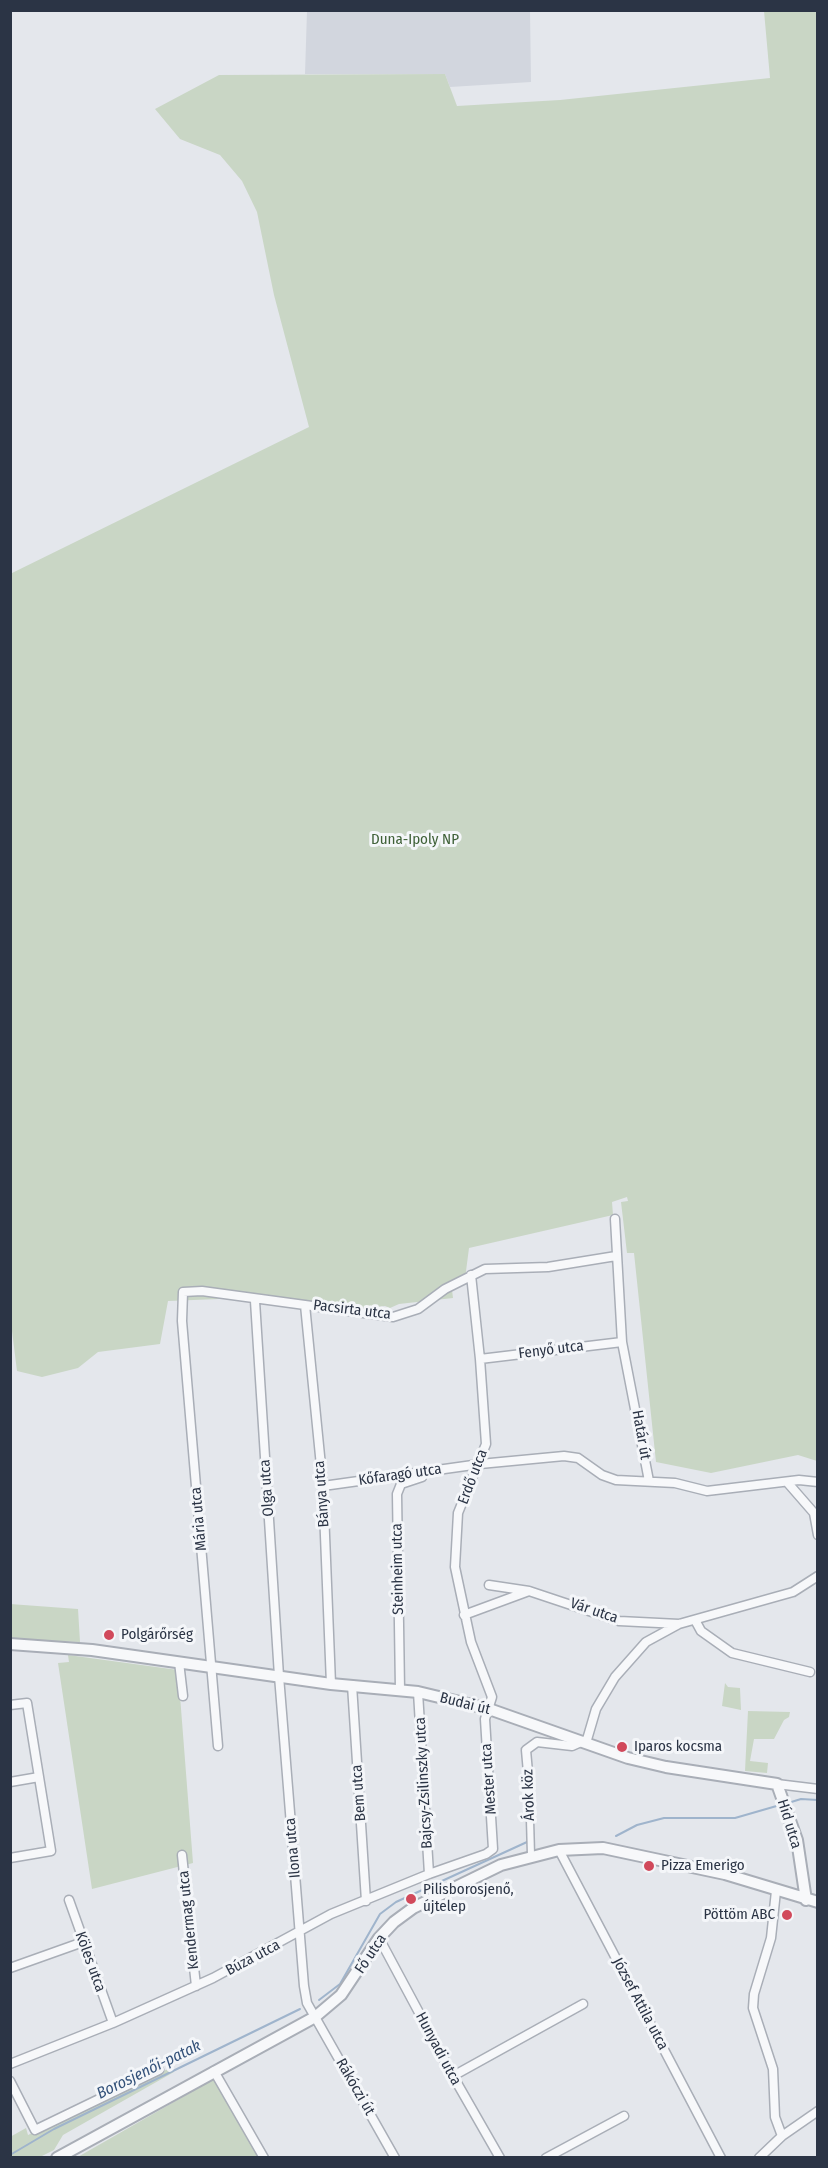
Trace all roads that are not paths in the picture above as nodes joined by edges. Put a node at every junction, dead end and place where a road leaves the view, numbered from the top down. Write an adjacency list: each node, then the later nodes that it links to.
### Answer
1 (615, 1219): 2 (street, Határ út)
2 (616, 1256): 3 (street, Pacsirta utca); 7 (street, Határ út)
3 (471, 1275): 6 (street, Pacsirta utca); 8 (street, Erdő utca)
4 (183, 1292): 5 (street, Pacsirta utca); 24 (street, Mária utca)
5 (255, 1301): 6 (street, Pacsirta utca); 26 (street, Olga utca)
6 (305, 1305): 14 (street, Bánya utca)
7 (622, 1342): 8 (street, Fenyő utca); 11 (street, Határ út)
8 (480, 1359): 9 (street, Erdő utca)
9 (480, 1464): 10 (street, Kőfaragó utca); 11 (street, Kőfaragó utca); 19 (street, Erdő utca)
10 (432, 1470): 14 (street, Kőfaragó utca); 29 (street, Steinheim utca)
11 (649, 1481): 12 (street, Határ út)
12 (787, 1482): 13 (street, Határ út); 15 (street)
13 (818, 1482)
14 (323, 1486): 27 (street, Bánya utca)
15 (818, 1535)
16 (818, 1576): 20 (street, Vár utca)
17 (489, 1585): 18 (street, Vár utca)
18 (529, 1591): 19 (street); 21 (street, Vár utca)
19 (464, 1615): 33 (street, Erdő utca)
20 (695, 1620): 21 (street, Vár utca); 25 (street)
21 (679, 1624): 34 (street)
22 (10, 1644): 23 (street, Budai út)
23 (179, 1662): 24 (street, Budai út); 31 (street)
24 (211, 1666): 26 (street, Budai út); 35 (street, Mária utca)
25 (810, 1672)
26 (279, 1676): 27 (street, Budai út); 51 (street, Ilona utca)
27 (332, 1684): 28 (street, Budai út)
28 (352, 1684): 29 (street, Budai út); 49 (street, Bem utca)
29 (400, 1690): 30 (street, Budai út)
30 (418, 1692): 33 (street, Budai út); 46 (street, Bajcsy-Zsilinszky utca)
31 (183, 1696)
32 (10, 1705): 36 (street)
33 (489, 1709): 34 (street, Budai út); 41 (street, Mester utca)
34 (584, 1742): 38 (street, Árok köz); 39 (street, Budai út)
35 (218, 1746)
36 (39, 1777): 37 (street); 45 (street)
37 (10, 1782)
38 (529, 1784): 44 (street, Árok köz)
39 (777, 1784): 40 (street, Budai út); 50 (street, Híd utca)
40 (818, 1789)
41 (493, 1848): 46 (street, Búza utca)
42 (558, 1850): 44 (street, Fő utca); 47 (street, Fő utca); 72 (street, József Attila utca)
43 (182, 1855): 55 (street, Kendermag utca)
44 (531, 1855): 52 (street, Fő utca)
45 (10, 1858)
46 (429, 1874): 49 (street, Búza utca)
47 (776, 1892): 50 (street, Fő utca); 66 (street)
48 (69, 1900): 53 (street, Köles utca)
49 (366, 1901): 51 (street, Búza utca)
50 (812, 1901)
51 (300, 1931): 55 (street, Búza utca); 57 (street, Ilona utca)
52 (379, 1938): 57 (street, Fő utca); 62 (street, Hunyadi utca)
53 (83, 1942): 54 (street); 58 (street, Köles utca)
54 (10, 1968)
55 (196, 1986): 58 (street, Búza utca)
56 (583, 2004): 62 (street)
57 (315, 2017): 61 (street, Fő utca); 69 (street, Rákóczi út)
58 (113, 2024): 59 (street, Búza utca)
59 (10, 2064)
60 (159, 2070): 63 (street)
61 (214, 2071): 67 (street, Fő utca); 68 (street)
62 (453, 2076): 70 (street, Hunyadi utca)
63 (10, 2081)
64 (818, 2111): 66 (street)
65 (624, 2116): 71 (street)
66 (782, 2136): 73 (street)
67 (57, 2157)
68 (264, 2157)
69 (395, 2157)
70 (500, 2157)
71 (546, 2157)
72 (721, 2157)
73 (759, 2157)

